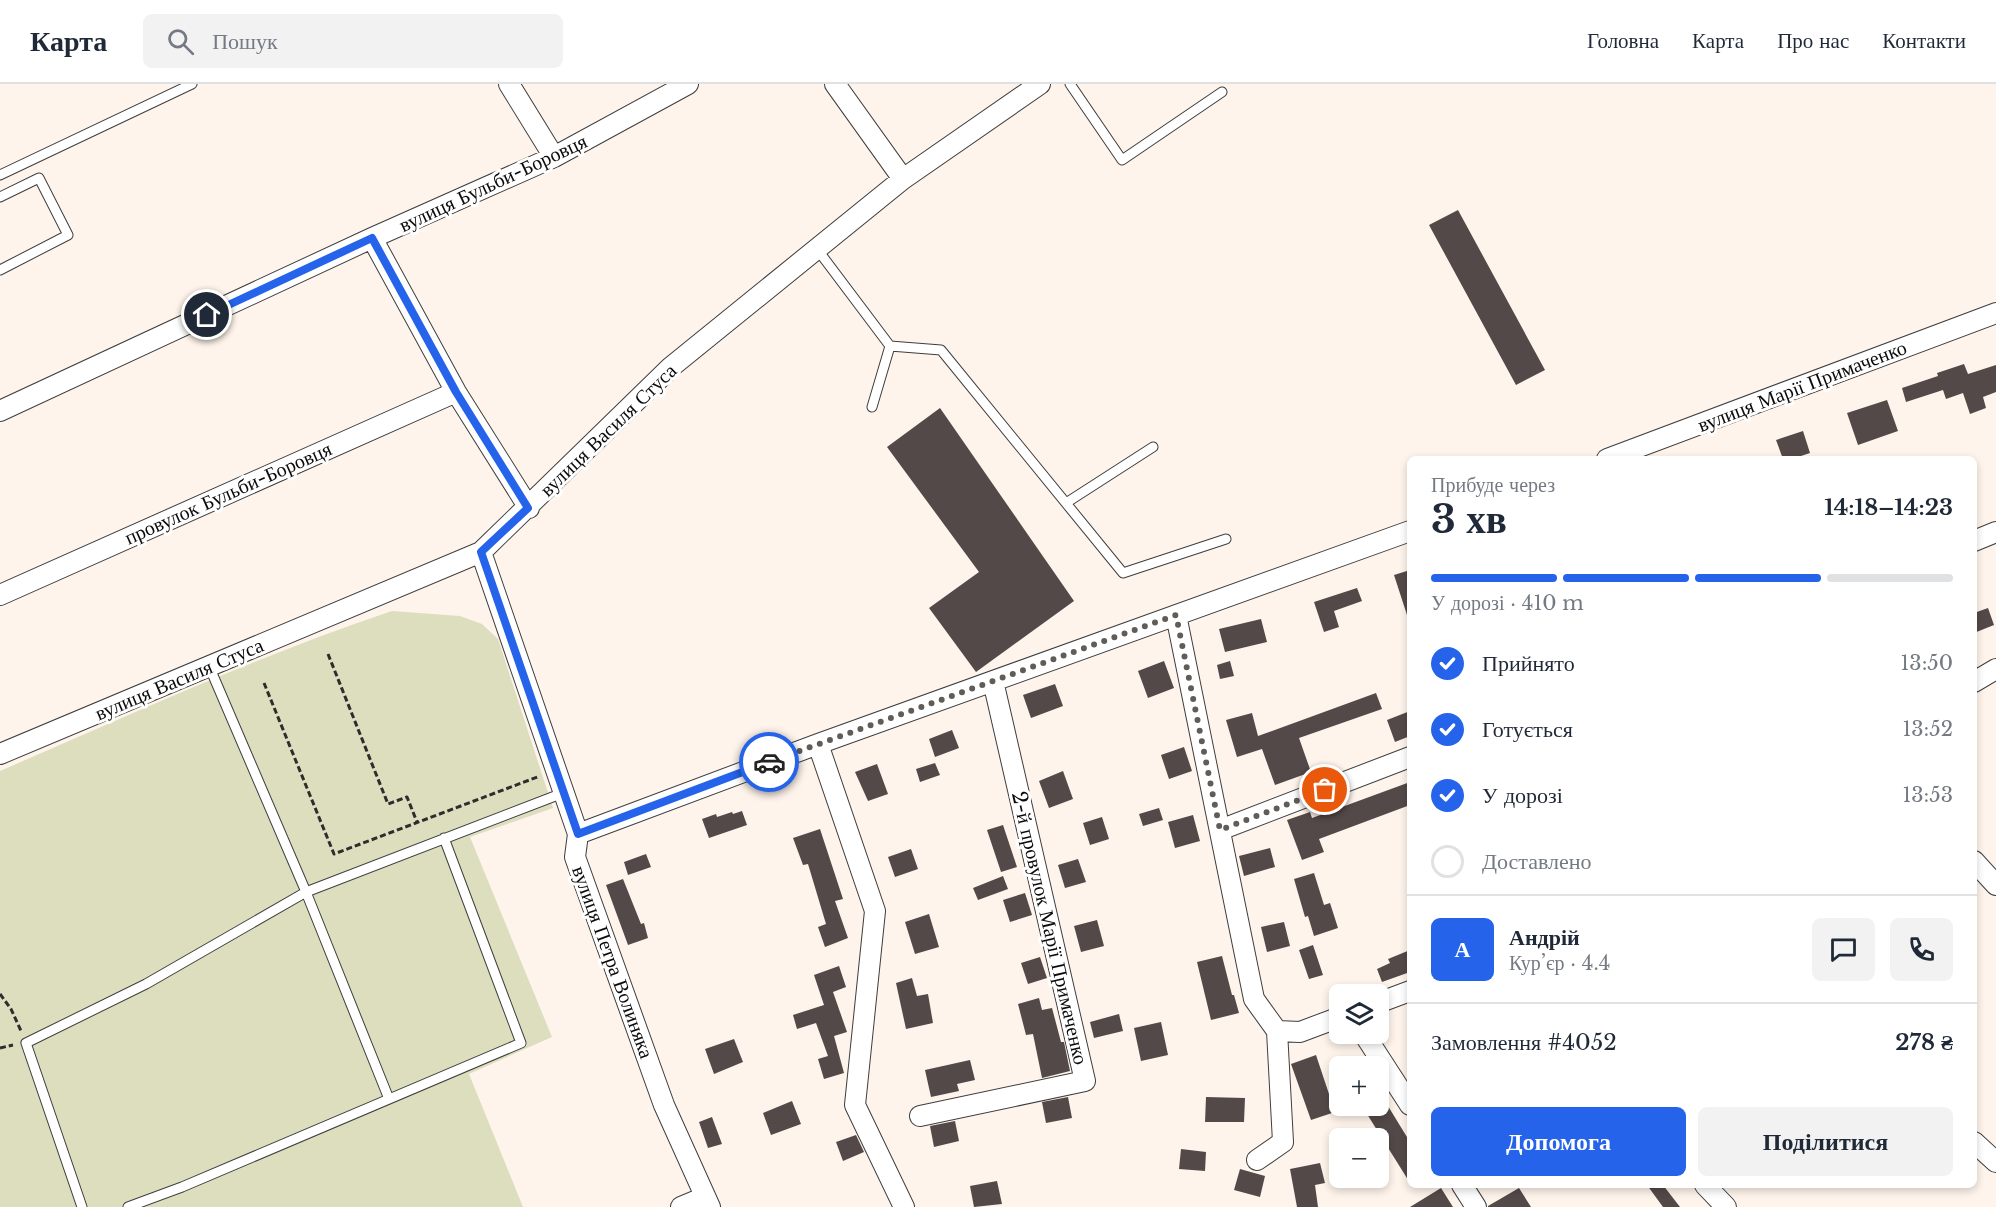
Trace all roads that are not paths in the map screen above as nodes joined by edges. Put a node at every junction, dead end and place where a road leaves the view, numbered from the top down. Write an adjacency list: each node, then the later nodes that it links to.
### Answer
1 (192, 84): 9 (lane)
2 (509, 84): 8 (street)
3 (688, 84): 8 (street, вулиця Бульби-Боровця)
4 (836, 84): 10 (street)
5 (1040, 84): 10 (street, вулиця Василя Стуса)
6 (1070, 84): 7 (lane)
7 (1222, 92)
8 (555, 157): 12 (street, вулиця Бульби-Боровця)
9 (0, 175)
10 (903, 179): 13 (street, вулиця Василя Стуса)
11 (0, 197): 14 (lane)
12 (372, 238): 17 (street); 19 (street, вулиця Бульби-Боровця)
13 (818, 249): 16 (lane); 23 (street, вулиця Василя Стуса)
14 (0, 270)
15 (1996, 313): 21 (street, вулиця Марії Примаченко)
16 (890, 346): 18 (lane); 22 (lane)
17 (456, 392): 23 (street); 29 (street, провулок Бульби-Боровця)
18 (872, 407)
19 (0, 411)
20 (1153, 447): 22 (lane)
21 (1615, 456)
22 (1066, 503): 26 (lane)
23 (528, 508): 28 (street, вулиця Василя Стуса)
24 (1407, 532): 30 (street)
25 (1996, 532): 27 (street)
26 (1226, 539)
27 (1977, 540)
28 (481, 552): 31 (street, вулиця Василя Стуса); 38 (street, вулиця Петра Волиняка)
29 (0, 595)
30 (1176, 615): 34 (street); 39 (street)
31 (209, 666): 36 (street, вулиця Василя Стуса); 44 (lane)
32 (1996, 669): 33 (street)
33 (1977, 680)
34 (993, 681): 35 (street); 52 (street, 2-й провулок Марії Примаченко)
35 (818, 744): 40 (street); 62 (street)
36 (0, 754)
37 (1407, 758): 39 (street)
38 (563, 793): 40 (street, вулиця Петра Волиняка); 41 (lane)
39 (1220, 830): 48 (street)
40 (578, 834): 58 (street, вулиця Петра Волиняка)
41 (444, 838): 44 (lane); 50 (lane)
42 (1977, 864): 43 (street)
43 (1996, 885)
44 (306, 892): 50 (lane); 59 (lane)
45 (1407, 992): 46 (street)
46 (1389, 999)
47 (1329, 1021): 48 (street)
48 (1277, 1031): 54 (street)
49 (1370, 1044): 51 (street)
50 (389, 1099): 60 (lane)
51 (1407, 1100)
52 (920, 1116)
53 (1977, 1145): 55 (street)
54 (1257, 1160)
55 (1996, 1162)
56 (1464, 1188): 63 (street)
57 (1708, 1188): 64 (street)
58 (707, 1202): 61 (street, вулиця Петра Волиняка)
59 (82, 1207)
60 (128, 1207)
61 (681, 1207)
62 (904, 1207)
63 (1476, 1207)
64 (1726, 1207)

